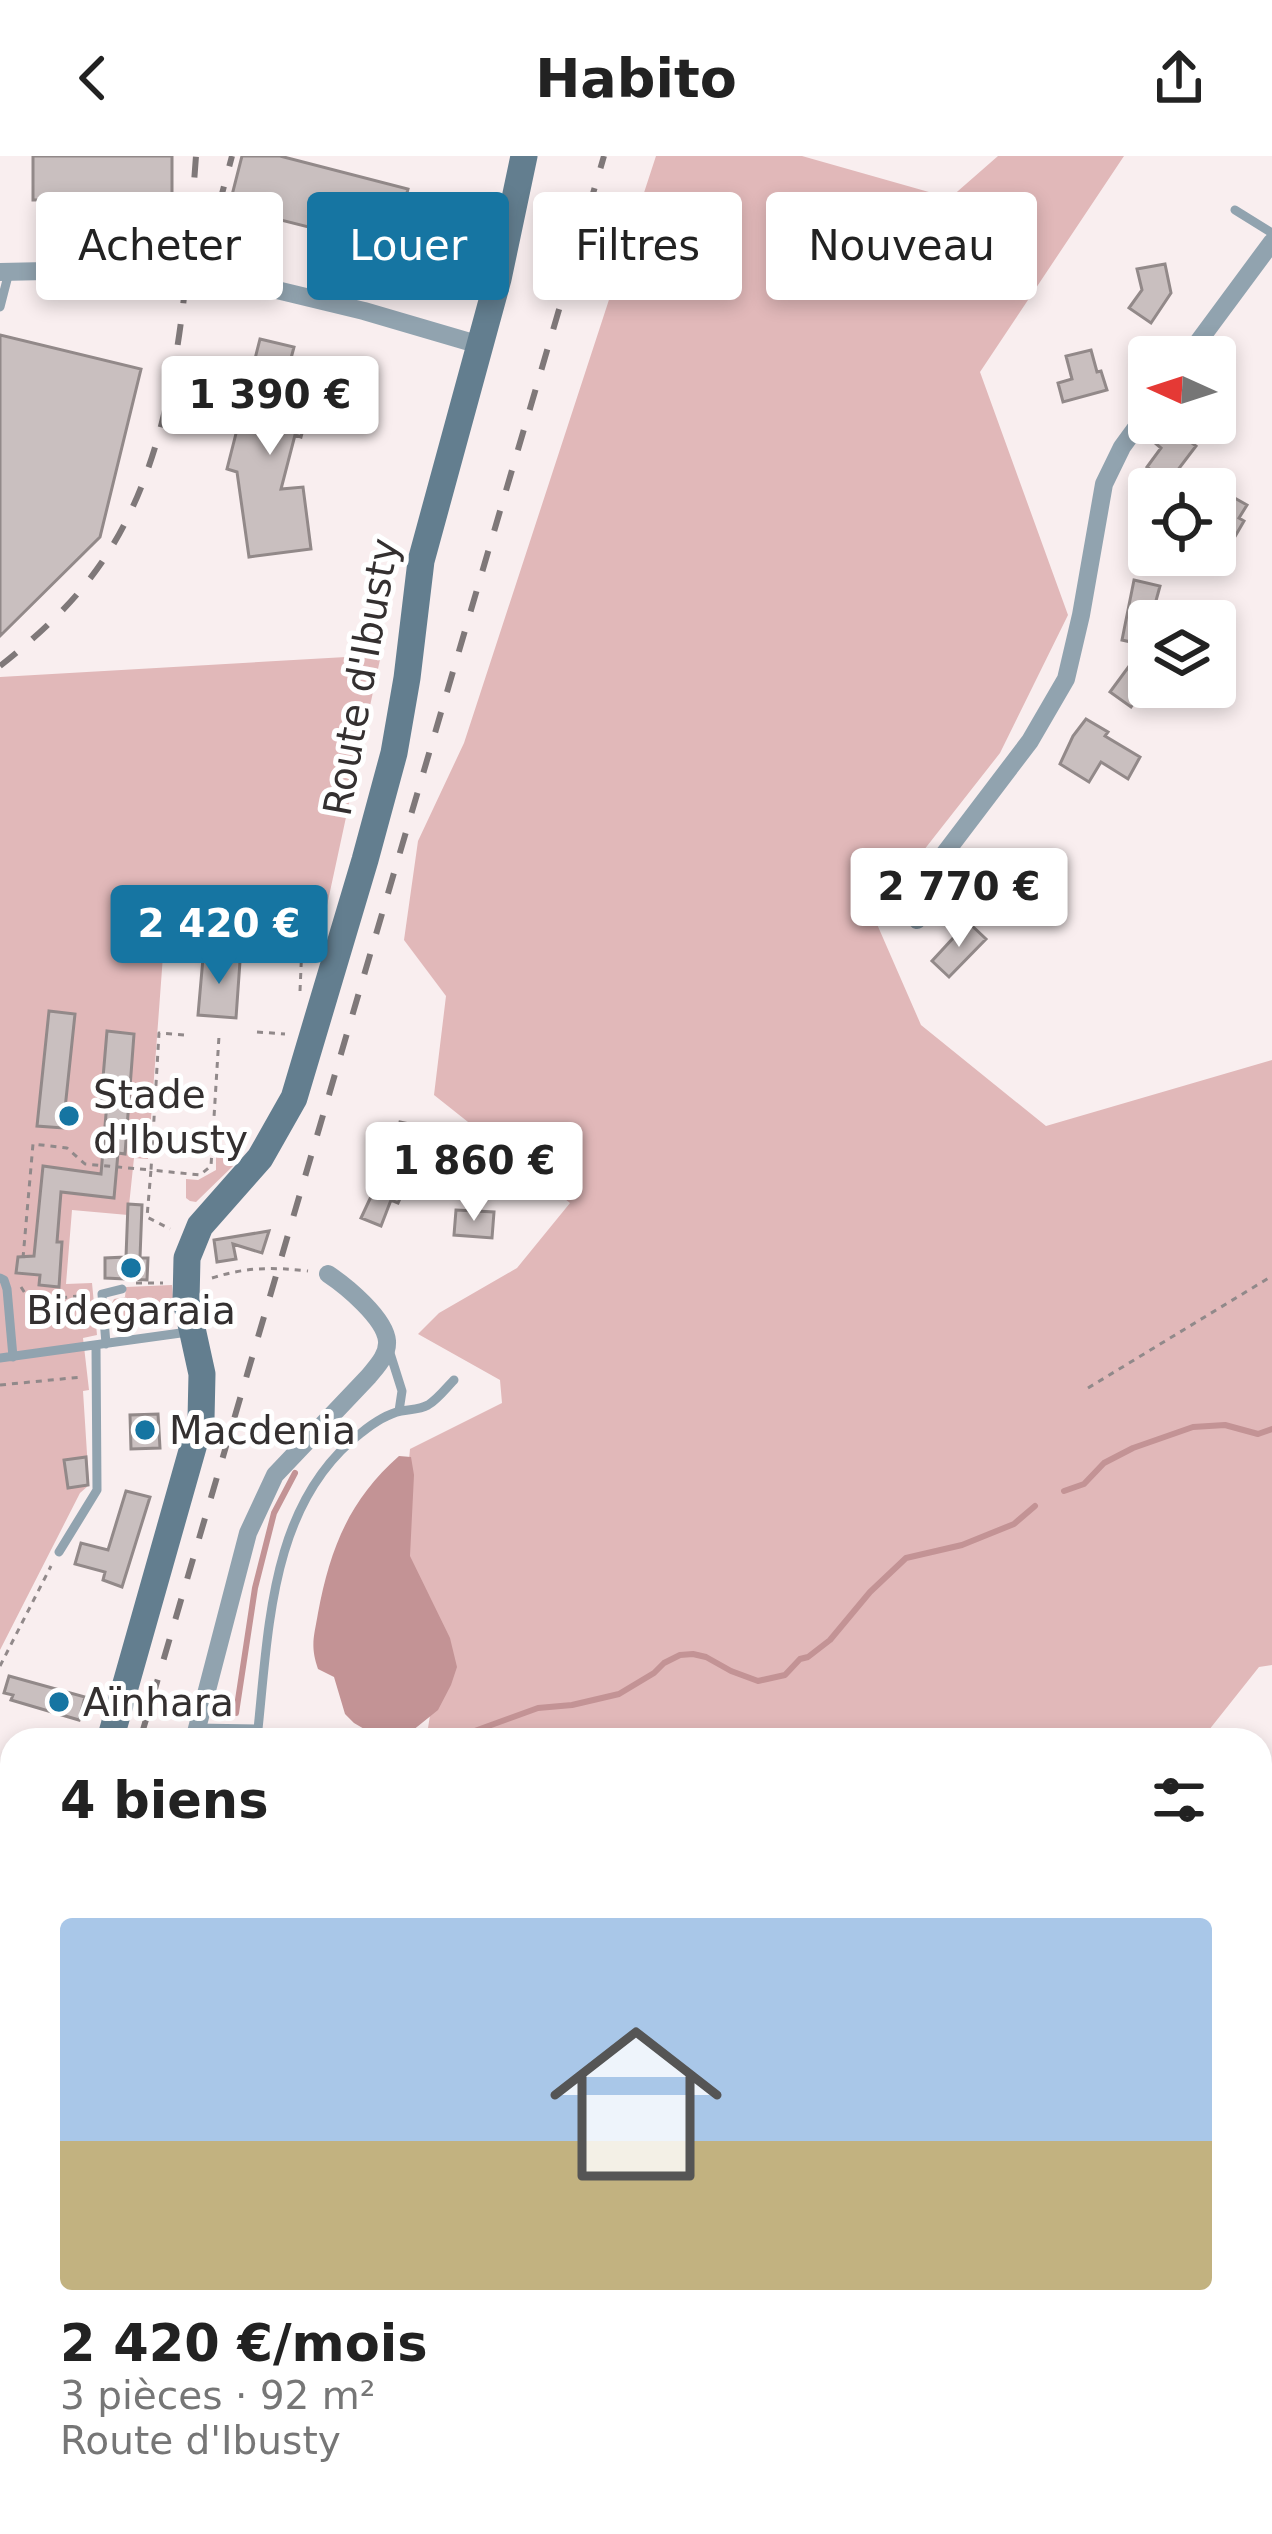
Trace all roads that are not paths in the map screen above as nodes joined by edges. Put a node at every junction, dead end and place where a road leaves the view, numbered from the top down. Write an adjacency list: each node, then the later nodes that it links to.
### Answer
1 (524, 156): 7 (street, Route d'Ibusty)
2 (1235, 210): 3 (lane)
3 (1272, 237): 6 (street)
4 (4, 272): 5 (lane); 7 (street)
5 (0, 307)
6 (1202, 336)
7 (480, 345): 14 (street, Route d'Ibusty)
8 (1128, 440): 9 (street)
9 (917, 920)
10 (328, 1274): 16 (street)
11 (0, 1279): 13 (lane)
12 (122, 1289): 15 (lane)
13 (5, 1314): 17 (lane)
14 (193, 1331): 15 (lane); 22 (street, Route d'Ibusty)
15 (101, 1345): 17 (lane); 21 (lane)
16 (387, 1346): 20 (lane); 23 (street)
17 (13, 1357): 18 (lane)
18 (0, 1358)
19 (454, 1380): 20 (lane)
20 (399, 1411): 24 (lane)
21 (59, 1552)
22 (113, 1728)
23 (198, 1728)
24 (257, 1728)

